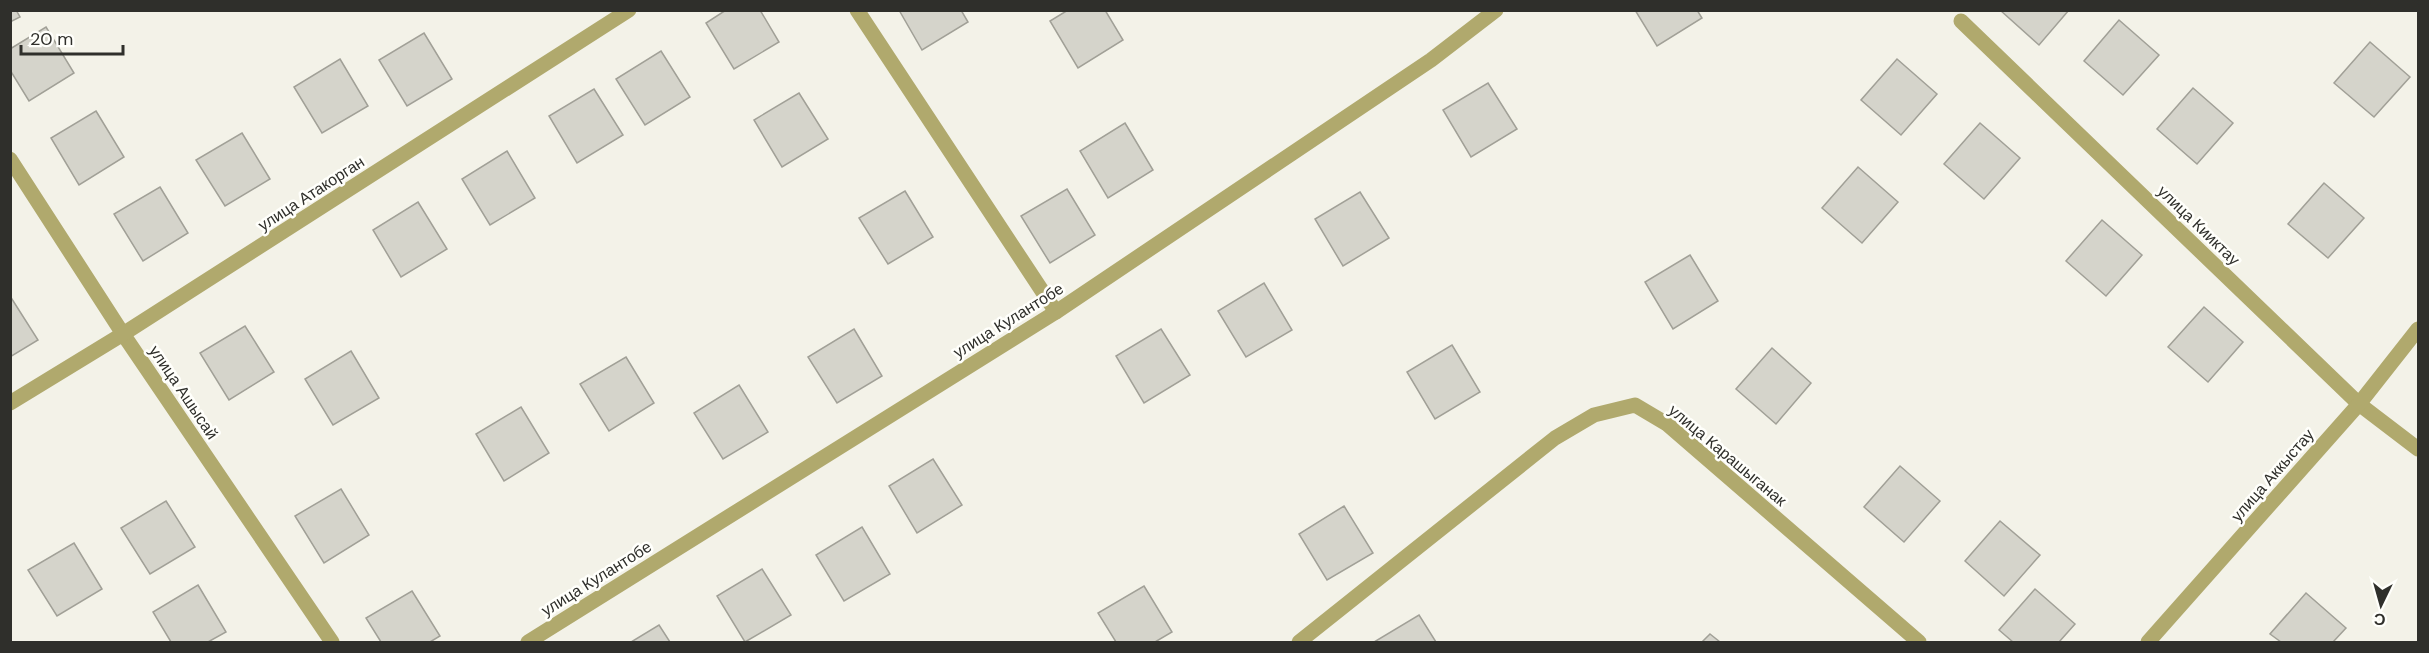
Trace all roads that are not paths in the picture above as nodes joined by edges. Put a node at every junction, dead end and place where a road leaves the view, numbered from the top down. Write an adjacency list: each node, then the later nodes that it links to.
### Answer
1 (629, 10): 8 (street, улица Атакорган)
2 (857, 10): 6 (street)
3 (1496, 10): 6 (street, улица Кулантобе)
4 (1961, 21): 10 (street, улица Кииктау)
5 (10, 159): 8 (street, улица Ашысай)
6 (1056, 312): 13 (street, улица Кулантобе)
7 (2418, 329): 10 (street, улица Аккыстау)
8 (123, 334): 9 (street, улица Атакорган); 12 (street, улица Ашысай)
9 (10, 403)
10 (2359, 404): 11 (street, улица Кииктау); 16 (street, улица Аккыстау)
11 (2418, 449)
12 (332, 642)
13 (528, 642)
14 (1299, 642): 15 (street, улица Карашыганак)
15 (1919, 642)
16 (2148, 642)

